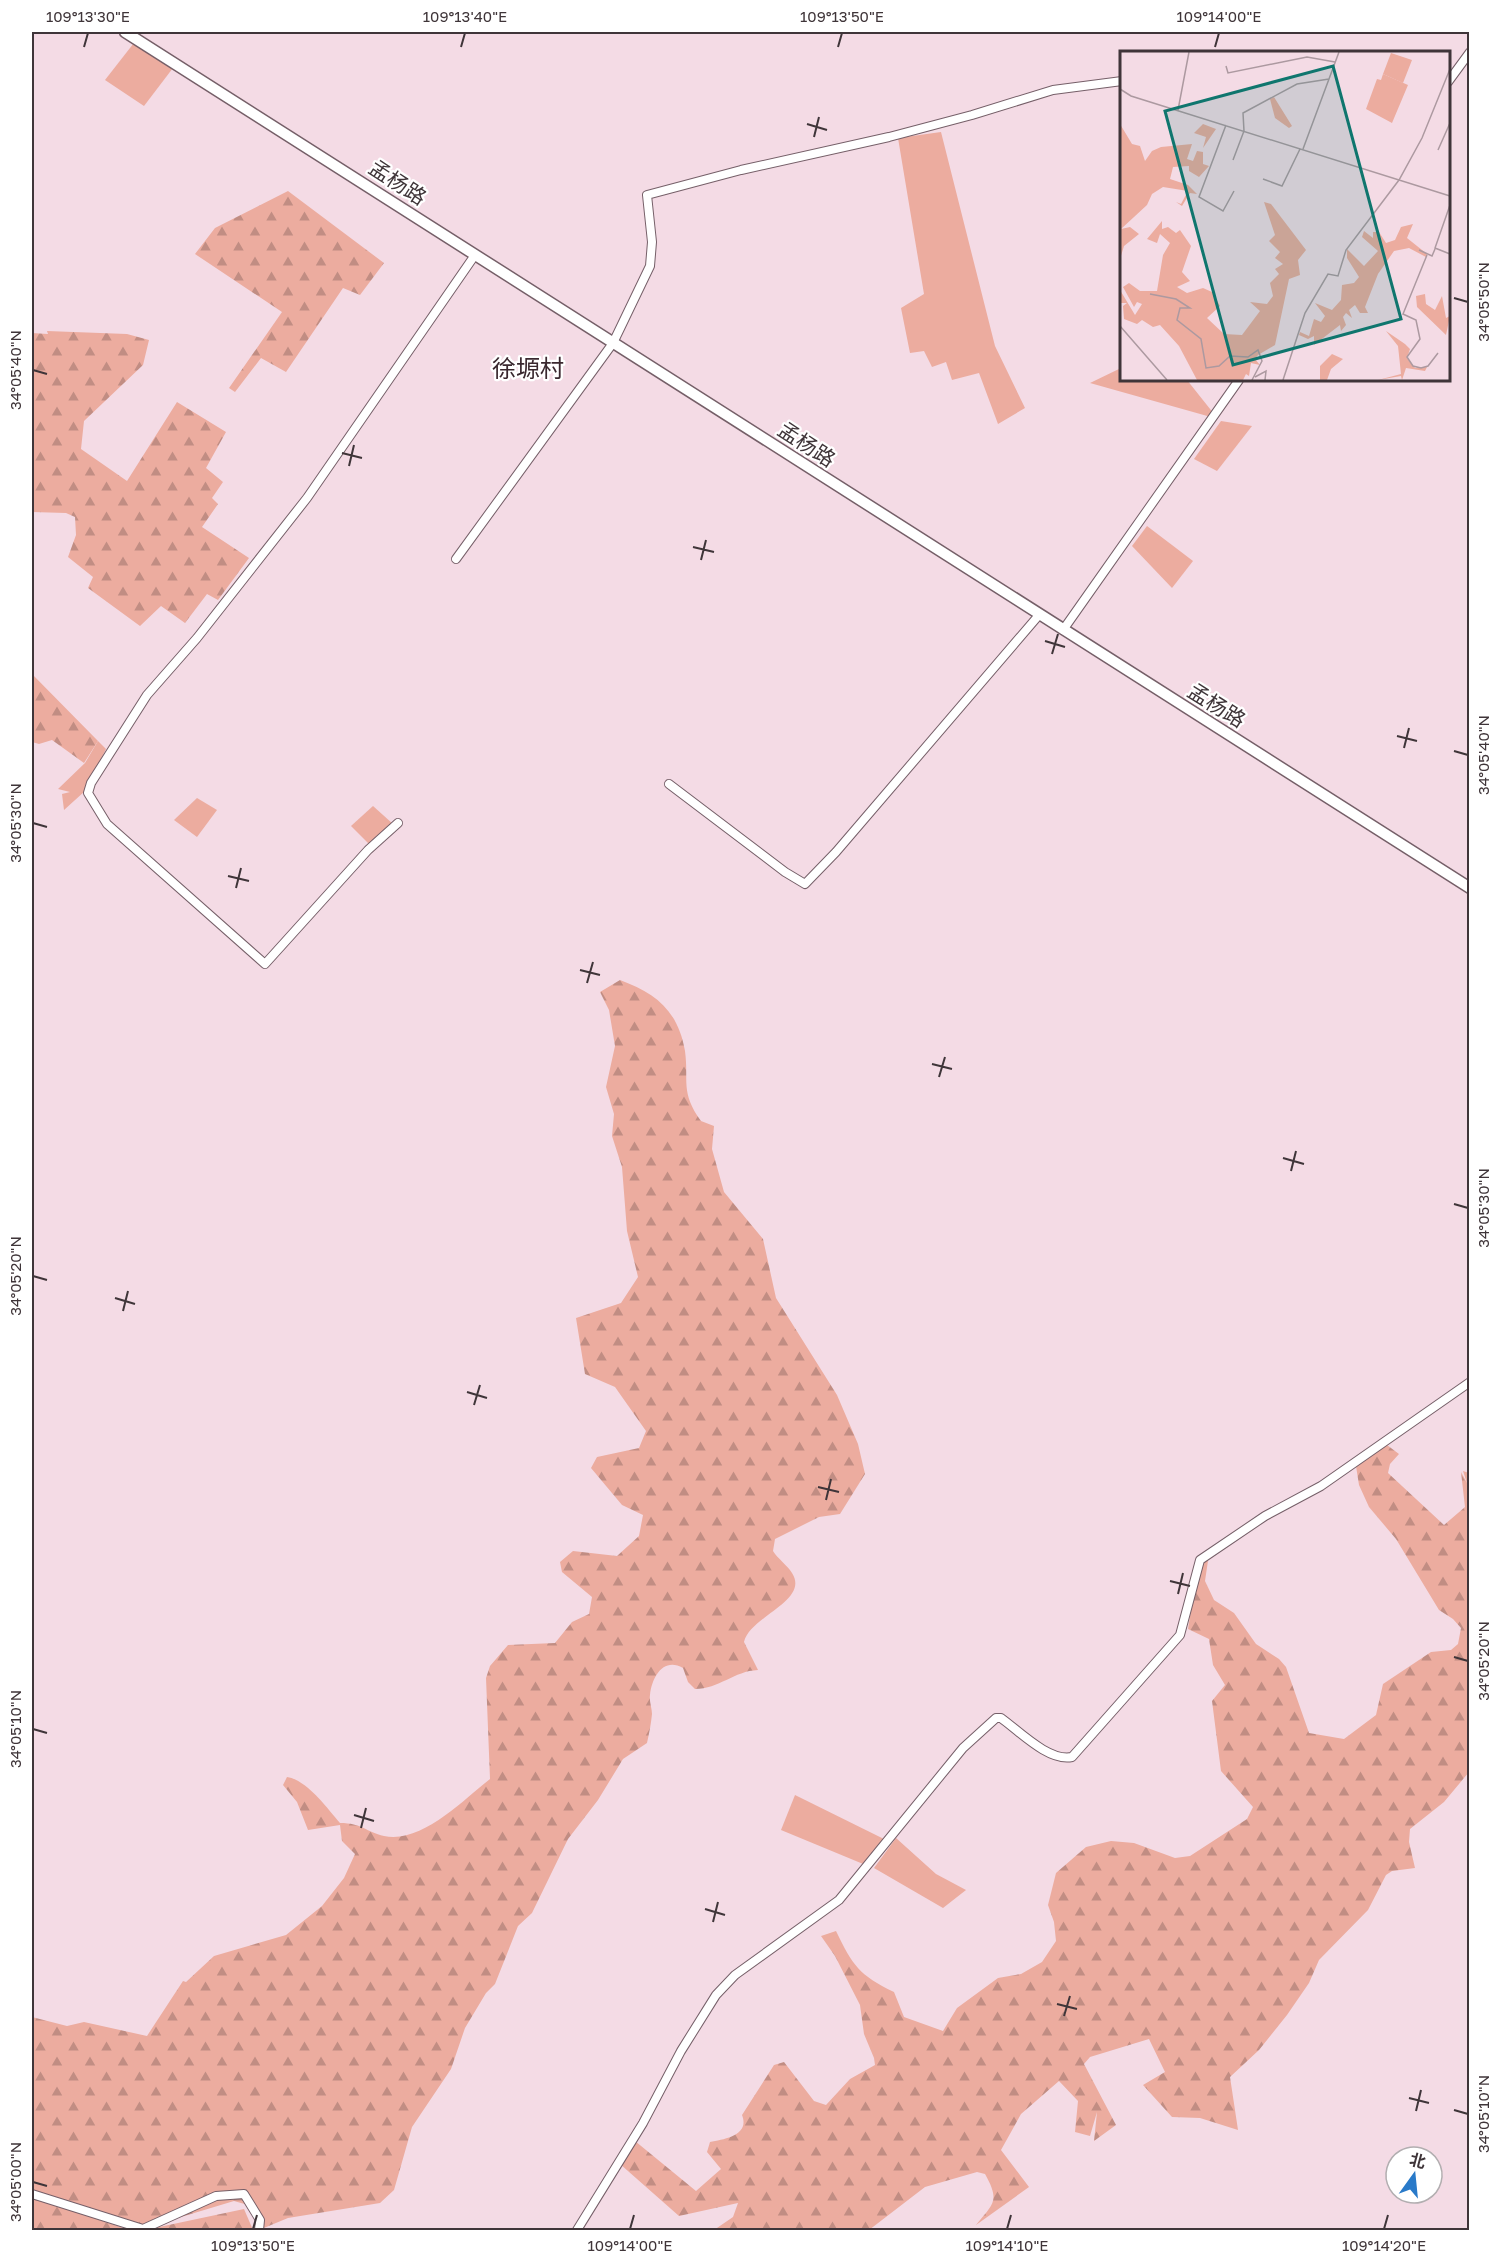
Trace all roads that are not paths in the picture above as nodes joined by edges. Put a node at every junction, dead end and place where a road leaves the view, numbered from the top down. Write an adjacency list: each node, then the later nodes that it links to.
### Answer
1 (125, 32): 5 (street, 孟杨路)
2 (1470, 52): 4 (street)
3 (1120, 81): 6 (street)
4 (1450, 81)
5 (475, 255): 6 (street, 孟杨路); 12 (street)
6 (613, 343): 8 (street); 9 (street, 孟杨路)
7 (1238, 381): 10 (street)
8 (456, 559)
9 (1039, 615): 10 (street, 孟杨路); 11 (street)
10 (1063, 630): 13 (street, 孟杨路)
11 (669, 784)
12 (398, 823)
13 (1470, 888)
14 (1470, 1382): 17 (street)
15 (32, 2194): 16 (street)
16 (259, 2230)
17 (577, 2230)

